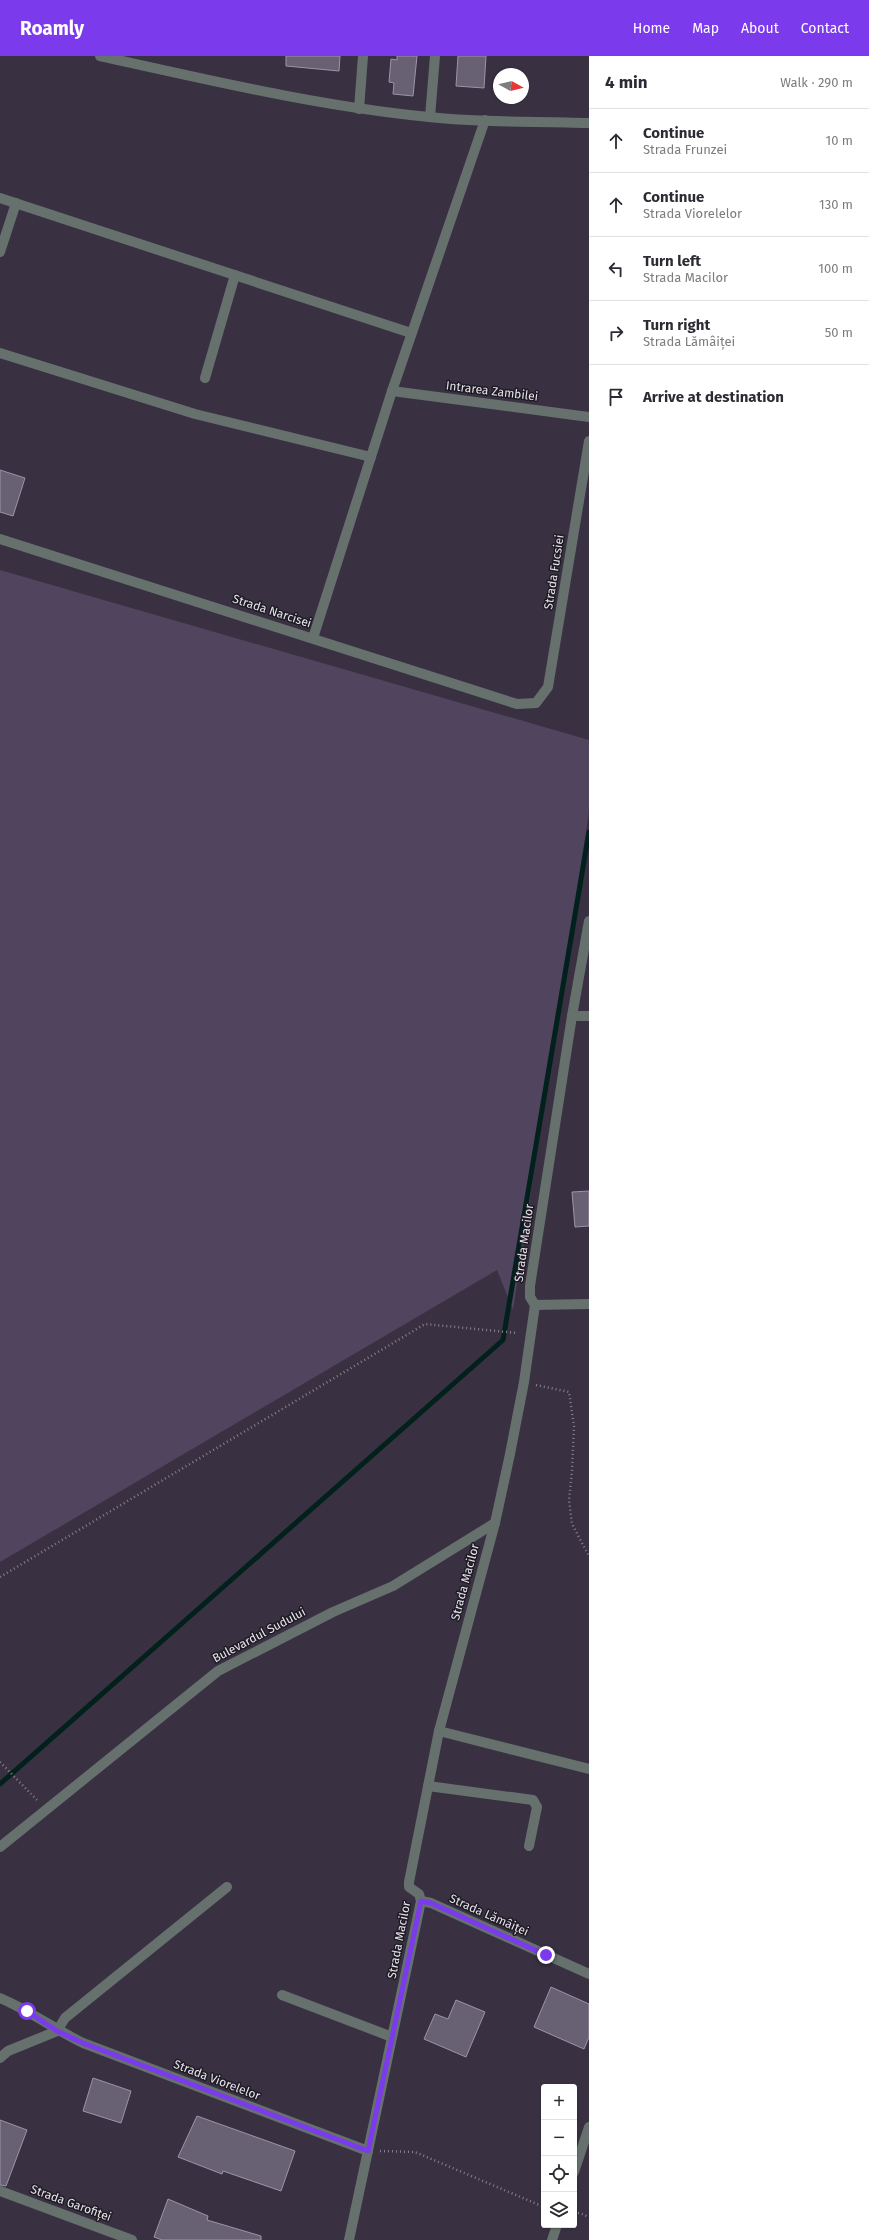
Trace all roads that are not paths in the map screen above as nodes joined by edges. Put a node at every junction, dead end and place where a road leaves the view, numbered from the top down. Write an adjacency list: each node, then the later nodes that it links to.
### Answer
1 (100, 56): 4 (street)
2 (363, 56): 4 (street)
3 (435, 56): 5 (street)
4 (359, 109): 5 (street)
5 (430, 117): 6 (street)
6 (485, 120): 7 (street); 12 (street)
7 (589, 123)
8 (0, 198): 9 (street)
9 (16, 204): 10 (street); 11 (street)
10 (0, 252)
11 (235, 275): 12 (street); 14 (street)
12 (411, 333): 15 (street)
13 (0, 353): 18 (street)
14 (205, 378)
15 (392, 391): 16 (street, Intrarea Zambilei); 18 (street)
16 (589, 417)
17 (589, 441): 21 (street, Strada Fucsiei)
18 (370, 457): 20 (street)
19 (0, 539): 20 (street, Strada Narcisei)
20 (313, 638): 21 (street, Strada Narcisei)
21 (536, 703)
22 (589, 921): 23 (street, Strada Macilor)
23 (572, 1016): 24 (street); 26 (street, Strada Macilor)
24 (589, 1016)
25 (589, 1304): 26 (street)
26 (535, 1305): 27 (street, Strada Macilor)
27 (495, 1523): 28 (street, Strada Macilor); 32 (street, Bulevardul Sudului)
28 (439, 1731): 29 (street); 30 (street, Strada Macilor)
29 (589, 1769)
30 (428, 1786): 31 (street); 34 (street, Strada Macilor)
31 (529, 1846)
32 (0, 1847)
33 (227, 1886): 38 (street)
34 (421, 1901): 35 (street, Strada Lămâiței); 39 (street, Strada Macilor)
35 (589, 1974)
36 (282, 1995): 39 (street)
37 (0, 1998): 38 (street, Strada Viorelelor)
38 (57, 2031): 40 (street); 42 (street, Strada Viorelelor)
39 (392, 2037): 42 (street, Strada Macilor)
40 (0, 2058)
41 (589, 2127): 43 (street)
42 (368, 2151): 47 (street, Strada Macilor)
43 (577, 2163)
44 (0, 2191): 46 (street, Strada Garofiței)
45 (556, 2228): 48 (street)
46 (132, 2240)
47 (349, 2240)
48 (552, 2240)

